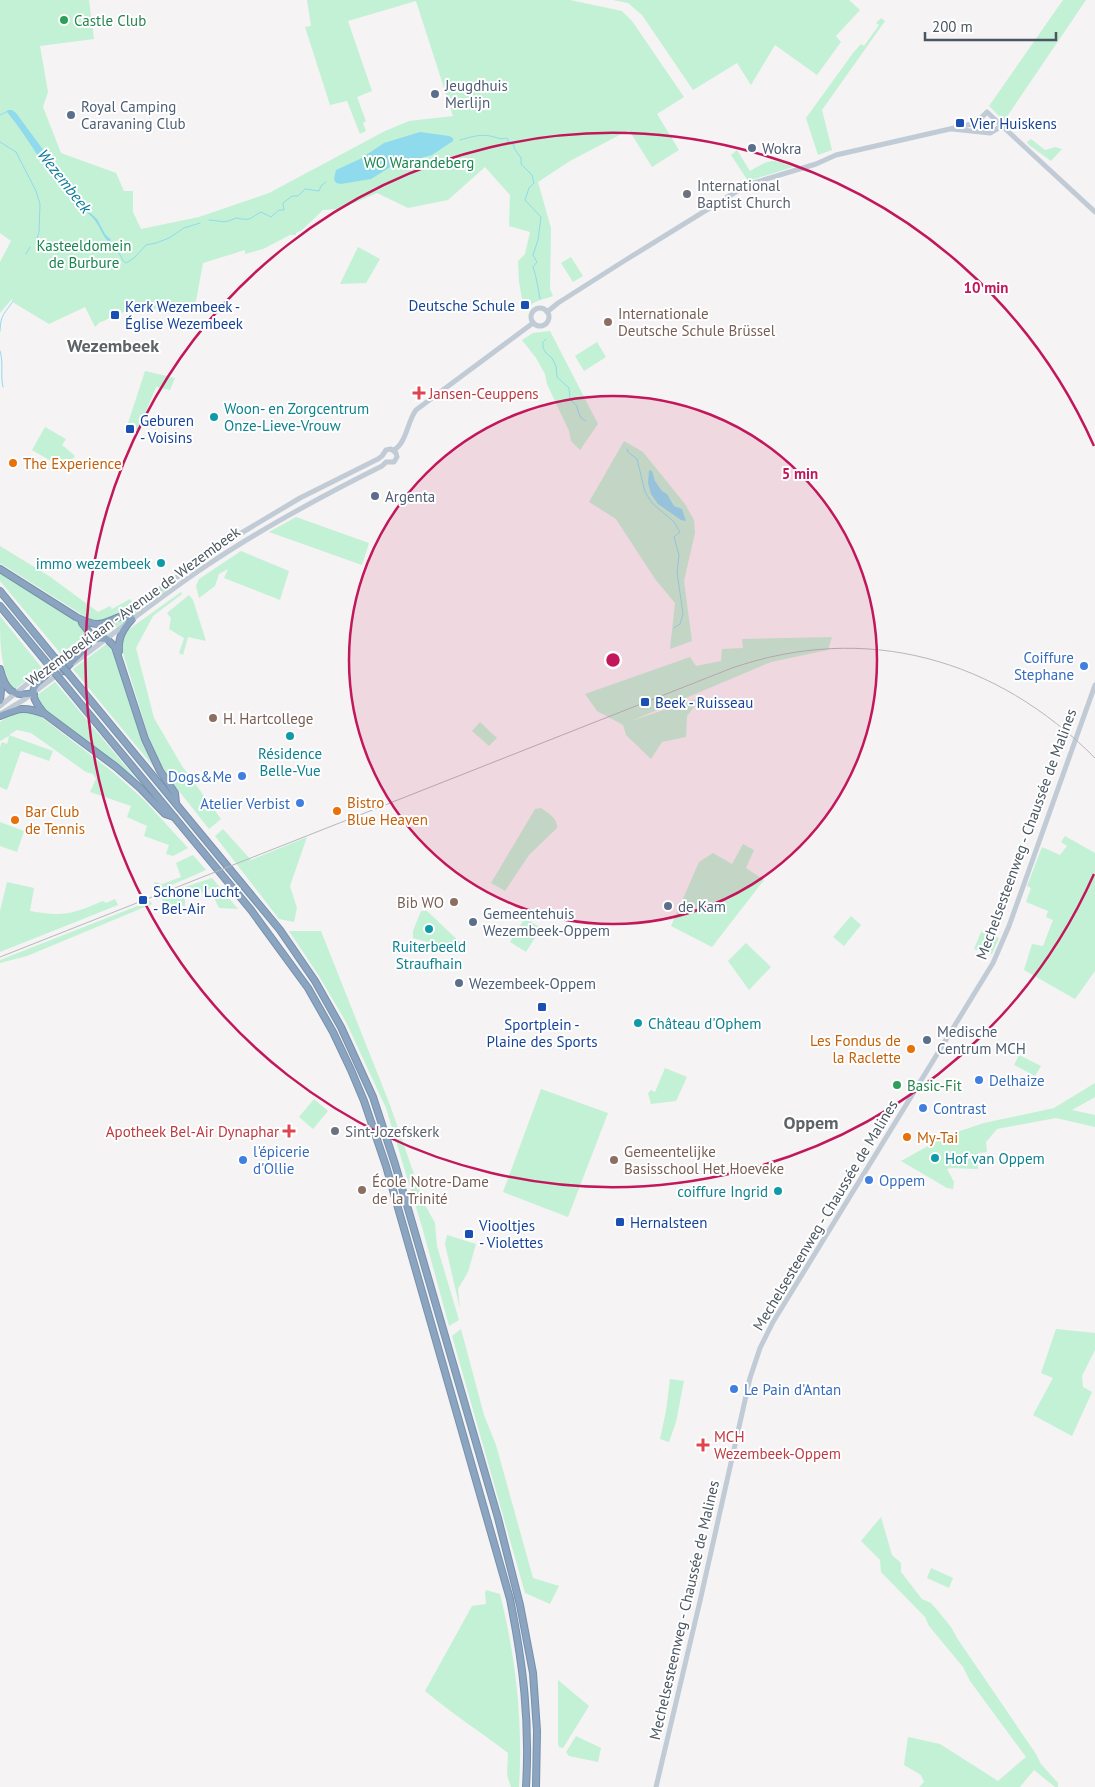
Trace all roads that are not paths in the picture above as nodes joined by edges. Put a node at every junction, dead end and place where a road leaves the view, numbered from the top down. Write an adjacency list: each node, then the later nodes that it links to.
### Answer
1 (1002, 126): 2 (main road); 2 (main road); 3 (main road)
2 (952, 129): 4 (main road)
3 (1095, 212)
4 (547, 312): 5 (main road); 5 (main road)
5 (533, 323): 6 (main road)
6 (394, 450): 7 (main road, Wezembeeklaan - Avenue de Wezembeek); 8 (main road, Wezembeeklaan - Avenue de Wezembeek)
7 (382, 456): 8 (main road); 12 (main road, Wezembeeklaan - Avenue de Wezembeek)
8 (386, 462): 14 (main road, Wezembeeklaan - Avenue de Wezembeek)
9 (0, 569): 13 (highway)
10 (0, 591): 18 (highway)
11 (0, 606): 29 (highway, bridge)
12 (124, 615): 13 (highway); 15 (main road, Wezembeeklaan - Avenue de Wezembeek)
13 (76, 618): 15 (highway)
14 (132, 619): 16 (main road, Wezembeeklaan - Avenue de Wezembeek); 17 (highway)
15 (90, 638): 16 (highway); 18 (main road, Wezembeeklaan - Avenue de Wezembeek); 20 (highway)
16 (107, 639): 17 (highway); 20 (main road, Wezembeeklaan - Avenue de Wezembeek)
17 (119, 655): 28 (highway)
18 (55, 659): 20 (highway, bridge); 22 (highway); 23 (main road, Wezembeeklaan - Avenue de Wezembeek)
19 (1, 672): 23 (highway); 24 (highway)
20 (65, 672): 22 (main road, Wezembeeklaan - Avenue de Wezembeek); 28 (highway)
21 (1095, 685): 32 (main road, Mechelsesteenweg - Chaussée de Malines)
22 (34, 693): 23 (highway); 26 (highway); 27 (main road, Wezembeeklaan - Avenue de Wezembeek)
23 (15, 694): 25 (main road, Wezembeeklaan - Avenue de Wezembeek)
24 (0, 701)
25 (0, 706)
26 (45, 714): 27 (highway); 29 (highway)
27 (0, 715)
28 (176, 804): 31 (highway)
29 (175, 817): 30 (highway)
30 (526, 1787)
31 (536, 1787)
32 (656, 1787)

